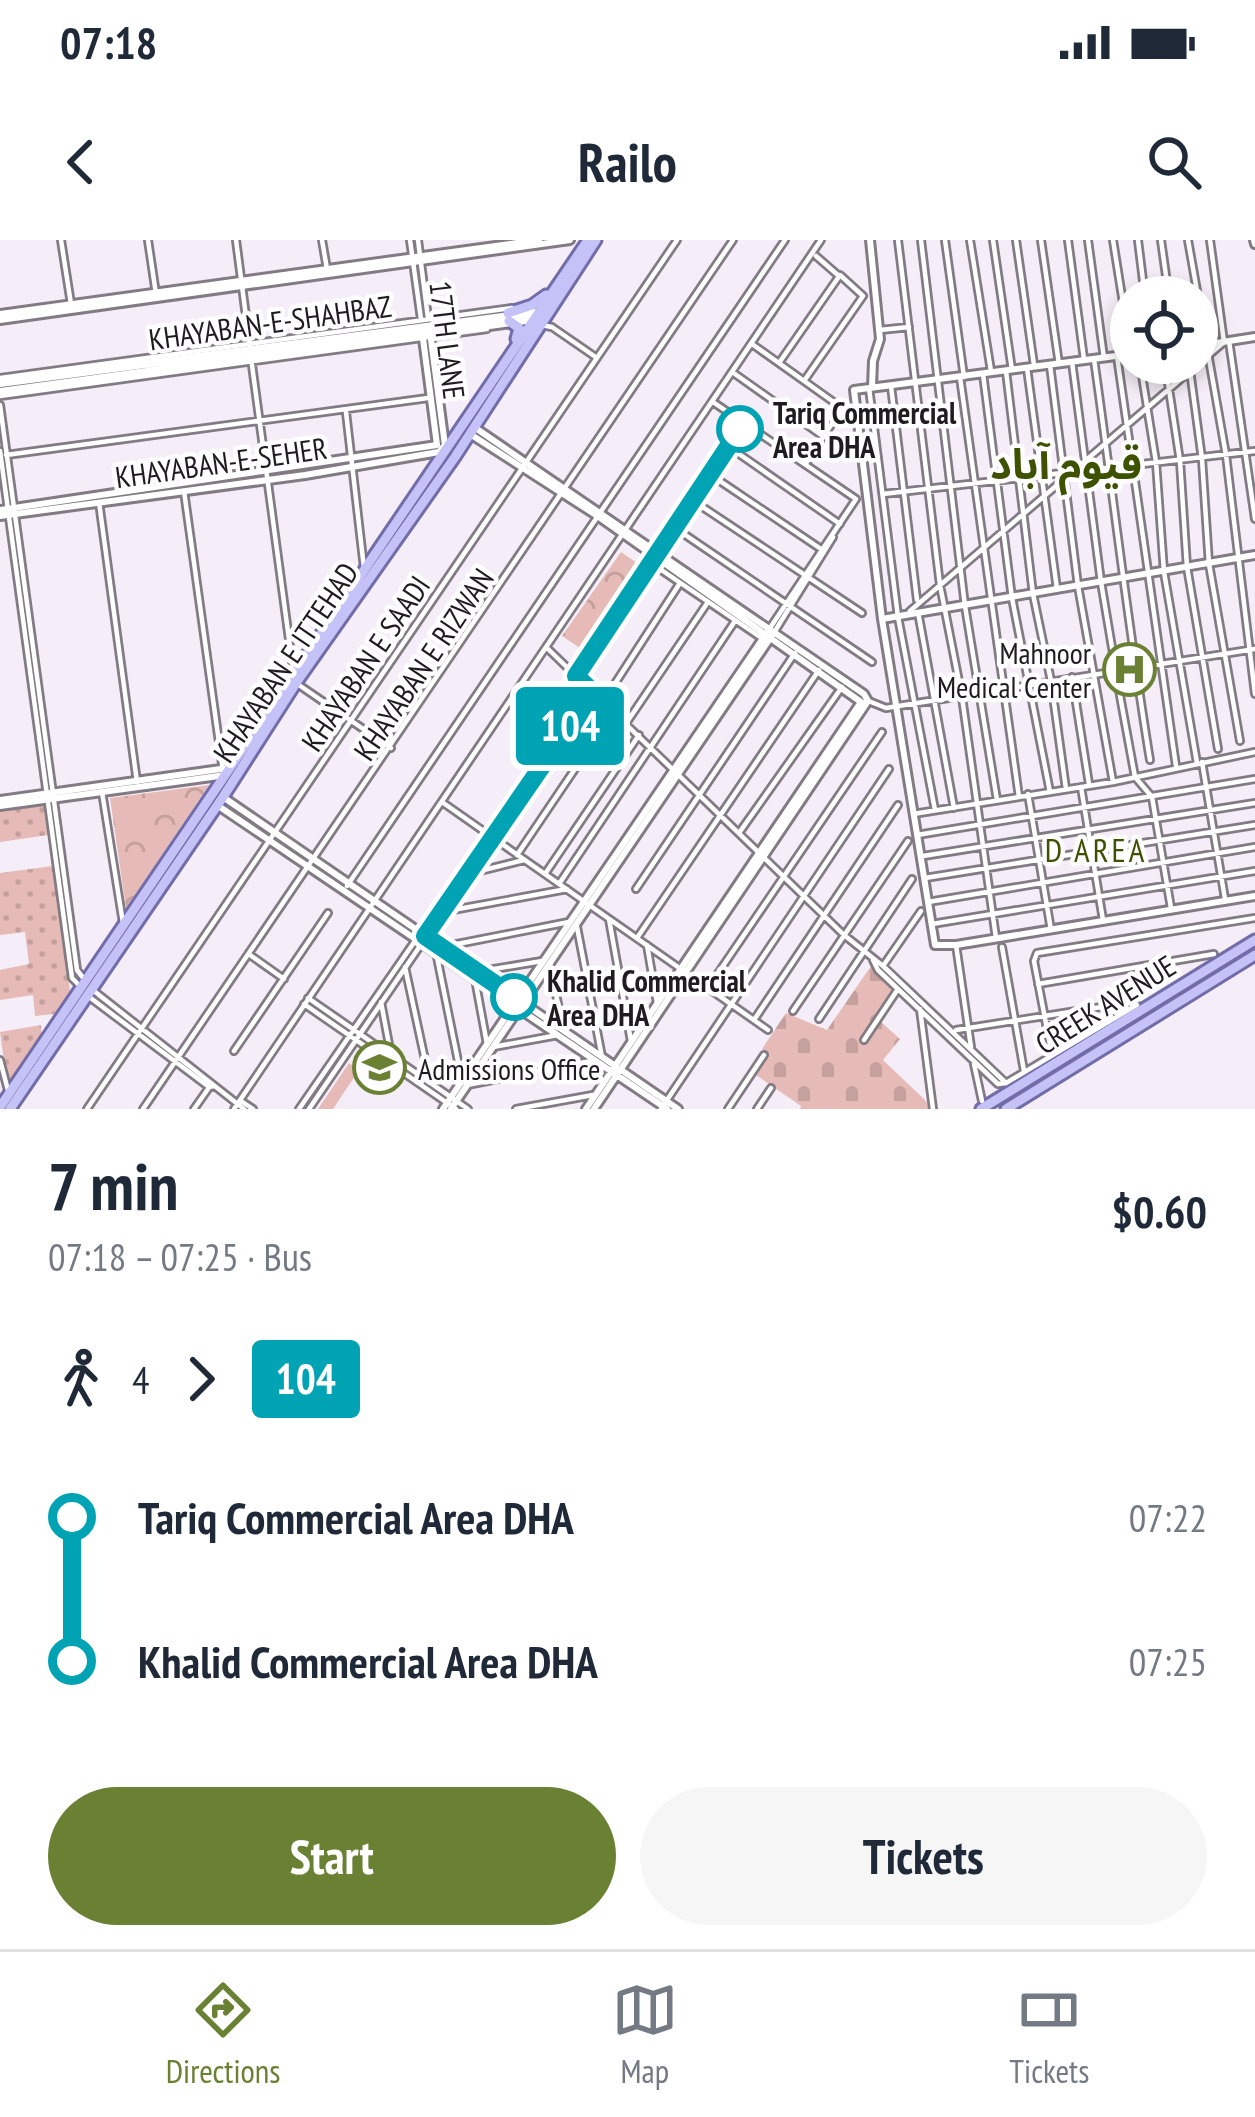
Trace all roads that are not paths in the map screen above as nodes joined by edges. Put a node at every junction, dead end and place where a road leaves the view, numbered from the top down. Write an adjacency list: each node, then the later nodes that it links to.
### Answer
1 (61, 240): 39 (street)
2 (148, 240): 38 (street)
3 (236, 240): 37 (street)
4 (322, 240): 31 (street)
5 (414, 240): 30 (street, 17TH LANE)
6 (539, 240): 28 (street)
7 (571, 240): 30 (street)
8 (677, 240): 54 (street, KHAYABAN E SAADI)
9 (733, 240): 116 (street, KHAYABAN E RIZWAN)
10 (784, 240): 124 (street)
11 (821, 240): 29 (street)
12 (870, 240): 45 (street)
13 (898, 240): 43 (street)
14 (921, 240): 65 (street)
15 (945, 240): 64 (street)
16 (970, 240): 63 (street)
17 (993, 240): 61 (street)
18 (1016, 240): 60 (street)
19 (1041, 240): 59 (street)
20 (1068, 240): 56 (street)
21 (1088, 240): 55 (street)
22 (1113, 240): 33 (street)
23 (1138, 240): 34 (street)
24 (1161, 240): 35 (street)
25 (1188, 240): 36 (street)
26 (1210, 240): 47 (street)
27 (589, 241): 41 (main road, KHAYABAN E ITTEHAD); 41 (main road, KHAYABAN E ITTEHAD)
28 (477, 244): 30 (street)
29 (814, 254): 32 (street); 49 (street)
30 (417, 260): 31 (street); 37 (street); 44 (street, 17TH LANE)
31 (327, 269): 37 (street)
32 (839, 276): 58 (street); 67 (street)
33 (1119, 276)
34 (1142, 276)
35 (1166, 276)
36 (1192, 276)
37 (243, 283): 38 (street); 51 (street)
38 (156, 295): 39 (street); 40 (street)
39 (70, 304): 40 (street)
40 (0, 317)
41 (541, 318): 42 (main road); 44 (street); 52 (main road, KHAYABAN E ITTEHAD); 54 (street); 87 (main road, KHAYABAN E ITTEHAD)
42 (511, 320): 44 (main road, KHAYABAN-E-SHAHBAZ); 52 (main road)
43 (909, 327): 45 (street); 68 (street)
44 (426, 330): 51 (main road, KHAYABAN-E-SHAHBAZ); 79 (street, 17TH LANE); 91 (street, 17TH LANE)
45 (880, 330): 76 (street)
46 (1255, 337): 47 (street)
47 (1227, 342): 48 (street); 50 (street); 93 (street)
48 (1218, 343)
49 (752, 344): 58 (street); 62 (street)
50 (1218, 350)
51 (251, 354): 66 (main road, KHAYABAN-E-SHAHBAZ); 78 (main road, KHAYABAN-E-SHAHBAZ); 84 (street)
52 (511, 355): 91 (main road, KHAYABAN E ITTEHAD)
53 (1110, 357): 55 (street)
54 (597, 358): 101 (street, KHAYABAN E SAADI)
55 (1099, 359): 56 (street); 89 (street)
56 (1084, 361): 57 (street)
57 (1072, 362): 59 (street); 97 (street)
58 (778, 363): 67 (street)
59 (1054, 364): 60 (street); 106 (street)
60 (1031, 368): 61 (street); 108 (street)
61 (1009, 371): 63 (street); 110 (street)
62 (733, 373): 80 (street); 88 (street)
63 (987, 374): 64 (street); 111 (street)
64 (962, 377): 65 (street); 112 (street)
65 (939, 380): 68 (street); 113 (street)
66 (0, 381)
67 (804, 381): 88 (street)
68 (916, 383): 75 (street); 114 (street)
69 (1121, 384): 86 (street)
70 (1143, 384): 82 (street)
71 (1170, 384): 77 (street)
72 (1176, 384): 77 (street)
73 (1192, 384): 96 (street)
74 (1215, 384): 95 (street)
75 (891, 386): 76 (street); 117 (street)
76 (871, 388): 118 (street); 160 (street)
77 (1171, 388): 82 (street); 98 (street)
78 (0, 394)
79 (430, 398): 83 (street); 91 (street, 17TH LANE)
80 (713, 402): 85 (street); 128 (street)
81 (0, 405): 94 (street)
82 (1146, 409): 86 (street); 99 (street)
83 (345, 410): 84 (street); 100 (street)
84 (259, 421): 94 (street); 109 (street)
85 (743, 422): 90 (street); 102 (street); 120 (street)
86 (1126, 425): 89 (street); 103 (street)
87 (472, 430): 101 (street); 179 (main road, KHAYABAN E ITTEHAD)
88 (824, 437): 102 (street)
89 (1106, 443): 97 (street); 104 (street)
90 (729, 447): 107 (street); 126 (street)
91 (443, 448): 100 (street, KHAYABAN-E-SEHER); 139 (main road, KHAYABAN E ITTEHAD)
92 (1255, 451): 93 (street)
93 (1245, 452): 95 (street); 125 (street)
94 (2, 454): 122 (street)
95 (1226, 455): 96 (street); 135 (street)
96 (1202, 459): 98 (street); 136 (street)
97 (1085, 461): 105 (street); 106 (street)
98 (1180, 461): 99 (street); 138 (street)
99 (1156, 462): 103 (street); 140 (street)
100 (353, 463): 109 (street, KHAYABAN-E-SEHER); 139 (street)
101 (525, 463): 116 (street); 193 (street, KHAYABAN E SAADI)
102 (806, 463): 126 (street)
103 (1132, 465): 104 (street); 141 (street)
104 (1112, 467): 105 (street); 143 (street)
105 (1086, 470): 106 (street); 144 (street)
106 (1067, 474): 108 (street); 119 (street); 147 (street)
107 (711, 475): 120 (street); 131 (street)
108 (1042, 475): 110 (street); 119 (street)
109 (267, 477): 115 (street, KHAYABAN-E-SEHER); 121 (street, KHAYABAN-E-SEHER); 173 (street)
110 (1018, 478): 111 (street); 123 (street)
111 (996, 481): 112 (street); 129 (street)
112 (975, 483): 113 (street); 132 (street)
113 (950, 486): 114 (street); 137 (street)
114 (928, 489): 117 (street); 146 (street)
115 (184, 491): 121 (street, KHAYABAN-E-SEHER); 207 (street)
116 (566, 491): 124 (street); 199 (street, KHAYABAN E RIZWAN)
117 (905, 491): 118 (street); 154 (street)
118 (883, 494): 159 (street)
119 (1044, 496): 123 (street); 148 (street)
120 (692, 499): 127 (street); 142 (street)
121 (98, 500): 122 (street, KHAYABAN-E-SEHER); 211 (street)
122 (7, 512): 219 (street)
123 (1023, 514): 129 (street); 149 (street)
124 (602, 515): 128 (street); 271 (street)
125 (1255, 515)
126 (840, 524): 130 (street)
127 (673, 526): 133 (street); 153 (street)
128 (624, 531): 133 (street); 163 (street)
129 (1003, 531): 132 (street); 150 (street)
130 (835, 532): 131 (street); 142 (street)
131 (821, 549): 142 (street)
132 (982, 550): 137 (street); 152 (street)
133 (654, 556): 145 (street); 162 (street); 176 (street)
134 (1255, 556): 135 (street)
135 (1236, 558): 136 (street); 164 (street)
136 (1209, 564): 138 (street); 166 (street)
137 (961, 567): 146 (street); 155 (street)
138 (1186, 567): 140 (street); 167 (street)
139 (364, 568): 173 (main road, KHAYABAN E ITTEHAD)
140 (1164, 572): 141 (street); 169 (street)
141 (1147, 575): 143 (street); 170 (street)
142 (806, 577): 153 (street); 157 (street)
143 (1121, 579): 144 (street); 172 (street)
144 (1101, 582): 147 (street); 174 (street)
145 (680, 583): 151 (street); 188 (street)
146 (940, 585): 154 (street); 156 (street)
147 (1078, 586): 148 (street); 175 (street)
148 (1057, 590): 149 (street)
149 (1034, 594): 150 (street); 178 (street)
150 (1012, 598): 152 (street); 180 (street)
151 (709, 602): 161 (street); 194 (street)
152 (990, 602): 155 (street); 182 (street)
153 (788, 604): 162 (street); 168 (street)
154 (917, 604): 158 (street); 159 (street)
155 (965, 606): 156 (street); 184 (street)
156 (946, 609): 158 (street); 186 (street)
157 (862, 613)
158 (919, 614): 159 (street); 187 (street)
159 (902, 616): 160 (street); 190 (street)
160 (883, 619): 191 (street)
161 (735, 621): 162 (street); 198 (street)
162 (769, 634): 165 (street); 189 (street); 206 (street)
163 (546, 647): 176 (street); 224 (street)
164 (1251, 650): 166 (street); 185 (street)
165 (795, 653): 171 (street); 217 (street)
166 (1224, 655): 167 (street); 197 (street)
167 (1202, 659): 169 (street); 200 (street)
168 (872, 662)
169 (1179, 663): 170 (street); 203 (street)
170 (1159, 666): 172 (street); 204 (street)
171 (819, 670): 181 (street); 233 (street)
172 (1136, 670): 174 (street); 202 (street)
173 (293, 671): 207 (main road, KHAYABAN E ITTEHAD)
174 (1118, 671): 175 (street); 208 (street)
175 (1093, 672): 177 (street); 210 (street)
176 (574, 674): 183 (street)
177 (1072, 677): 178 (street); 212 (street)
178 (1051, 681): 180 (street); 214 (street)
179 (296, 683): 193 (street); 207 (main road, KHAYABAN E ITTEHAD)
180 (1028, 683): 182 (street); 216 (street)
181 (842, 687): 189 (street); 241 (street)
182 (1005, 688): 184 (street); 220 (street)
183 (591, 690): 188 (street); 243 (street)
184 (982, 693): 186 (street); 223 (street)
185 (1255, 694)
186 (962, 697): 187 (street); 228 (street)
187 (934, 700): 190 (street); 229 (street)
188 (603, 701): 192 (street)
189 (865, 702): 191 (street); 253 (street)
190 (916, 703): 191 (street); 231 (street)
191 (897, 707): 234 (street)
192 (614, 711): 194 (street); 252 (street)
193 (352, 722): 199 (street); 242 (street, KHAYABAN E SAADI)
194 (626, 723): 196 (street)
195 (882, 732): 264 (street)
196 (639, 735): 198 (street); 262 (street)
197 (1240, 740)
198 (652, 747): 206 (street); 269 (street)
199 (391, 748): 258 (street, KHAYABAN E RIZWAN)
200 (1217, 749)
201 (1255, 752): 203 (street)
202 (1150, 760)
203 (1199, 763): 204 (street); 213 (street)
204 (1176, 766): 208 (street)
205 (889, 769): 275 (street)
206 (677, 772): 217 (street); 280 (street)
207 (230, 774): 211 (street); 222 (main road, KHAYABAN E ITTEHAD)
208 (1135, 777): 210 (street); 221 (street)
209 (1255, 779): 213 (street)
210 (1113, 782): 212 (street)
211 (138, 784): 215 (street); 219 (street)
212 (1085, 786): 214 (street); 230 (street)
213 (1206, 788): 221 (street); 232 (street)
214 (1066, 789): 216 (street)
215 (102, 792): 219 (street); 294 (street)
216 (1050, 792): 218 (street)
217 (699, 794): 233 (street); 273 (street)
218 (1028, 794): 220 (street); 235 (street)
219 (50, 796): 225 (street); 317 (street)
220 (1019, 797): 223 (street)
221 (1152, 797): 230 (street); 236 (street)
222 (216, 798): 242 (street); 294 (main road, KHAYABAN E ITTEHAD); 317 (main road, KHAYABAN E ITTEHAD)
223 (997, 800): 228 (street)
224 (442, 802): 243 (street); 281 (street)
225 (0, 803)
226 (1255, 803): 232 (street)
227 (898, 805): 288 (street)
228 (976, 806): 229 (street); 237 (street)
229 (954, 808): 231 (street)
230 (1086, 808): 235 (street); 239 (street)
231 (935, 810): 234 (street)
232 (1210, 810): 236 (street); 240 (street)
233 (719, 814): 241 (street); 298 (street)
234 (914, 814): 244 (street)
235 (1031, 815): 237 (street); 245 (street)
236 (1156, 819): 239 (street); 247 (street)
237 (979, 825): 244 (street); 248 (street)
238 (1255, 825): 240 (street)
239 (1089, 831): 245 (street); 250 (street)
240 (1214, 832): 247 (street); 251 (street)
241 (739, 833): 253 (street)
242 (272, 836): 258 (street); 335 (street, KHAYABAN E SAADI)
243 (491, 836): 252 (street); 261 (street); 297 (street)
244 (917, 836): 254 (street)
245 (1035, 838): 248 (street); 256 (street)
246 (908, 841): 296 (street)
247 (1160, 841): 250 (street); 257 (street)
248 (982, 847): 254 (street); 259 (street)
249 (1255, 847): 251 (street)
250 (1093, 852): 256 (street); 263 (street)
251 (1217, 854): 257 (street); 265 (street)
252 (517, 855): 255 (street)
253 (762, 855): 264 (street); 313 (street)
254 (921, 856): 266 (street)
255 (524, 860): 261 (street); 262 (street)
256 (1039, 862): 259 (street); 268 (street)
257 (1163, 862): 263 (street); 270 (street)
258 (312, 863): 271 (street); 307 (street, KHAYABAN E RIZWAN)
259 (986, 870): 266 (street); 274 (street)
260 (1255, 872): 265 (street)
261 (469, 874): 285 (street)
262 (545, 874): 269 (street)
263 (1096, 874): 268 (street); 276 (street)
264 (783, 876): 275 (street); 318 (street)
265 (1221, 877): 270 (street); 278 (street)
266 (925, 878): 279 (street)
267 (912, 879): 305 (street)
268 (1042, 883): 274 (street); 282 (street)
269 (560, 884): 272 (street)
270 (1167, 886): 276 (street); 283 (street)
271 (348, 887): 281 (street)
272 (566, 889): 280 (street); 285 (street)
273 (636, 889)
274 (989, 893): 279 (street); 287 (street)
275 (804, 896): 288 (street); 324 (street)
276 (1100, 896): 282 (street); 291 (street)
277 (1255, 896): 278 (street)
278 (1225, 901): 283 (street)
279 (928, 902): 293 (street)
280 (586, 903): 290 (street); 292 (street)
281 (372, 904): 297 (street); 320 (street)
282 (1046, 904): 287 (street); 295 (street)
283 (1171, 909): 291 (street)
284 (921, 911): 311 (street)
285 (442, 912): 297 (street)
286 (328, 913): 315 (street)
287 (992, 914): 293 (street); 299 (street)
288 (825, 916): 296 (street); 330 (street)
289 (1255, 918): 316 (street)
290 (609, 919): 298 (street); 340 (street)
291 (1103, 920): 295 (street)
292 (573, 922): 304 (street); 310 (street); 347 (street)
293 (932, 924): 302 (street)
294 (123, 926): 317 (main road, KHAYABAN E ITTEHAD)
295 (1051, 931): 299 (street)
296 (844, 934): 305 (street); 326 (street)
297 (421, 937): 304 (street); 312 (street); 337 (street)
298 (637, 938): 301 (street)
299 (996, 938): 302 (street)
300 (1255, 940): 362 (main road, CREEK AVENUE)
301 (647, 945): 313 (street); 323 (street)
302 (956, 946): 332 (street)
303 (1002, 947): 331 (street)
304 (439, 950): 314 (street); 354 (street)
305 (864, 953): 309 (street); 329 (street)
306 (1214, 953): 316 (street)
307 (250, 955): 315 (street); 348 (street, KHAYABAN E RIZWAN)
308 (1255, 955): 379 (main road, CREEK AVENUE)
309 (873, 960): 311 (street); 319 (street)
310 (546, 963): 314 (street); 322 (street); 336 (street)
311 (883, 966): 334 (street)
312 (405, 967): 321 (street); 353 (street)
313 (683, 970): 318 (street); 323 (street); 351 (street)
314 (475, 975): 322 (street); 341 (street)
315 (284, 979): 343 (street)
316 (1038, 984): 328 (street)
317 (86, 988): 335 (street); 358 (main road, KHAYABAN E ITTEHAD); 365 (main road, KHAYABAN E ITTEHAD)
318 (708, 988): 324 (street)
319 (898, 989): 325 (street); 339 (street)
320 (306, 1001): 337 (street); 360 (street)
321 (382, 1002): 337 (street); 344 (street)
322 (518, 1004): 336 (street); 341 (street)
323 (657, 1004): 340 (street)
324 (731, 1004): 330 (street); 363 (street)
325 (920, 1009): 349 (street); 378 (street)
326 (793, 1011)
327 (1072, 1012): 328 (street); 338 (street); 338 (street)
328 (1043, 1017): 331 (street); 346 (street)
329 (819, 1019)
330 (754, 1020): 333 (street)
331 (1014, 1021): 332 (street); 352 (street)
332 (968, 1028): 334 (street); 342 (street)
333 (768, 1030)
334 (953, 1030): 342 (street)
335 (140, 1031): 348 (street); 366 (street, KHAYABAN E SAADI)
336 (560, 1033): 341 (street); 347 (street)
337 (355, 1034): 344 (street); 361 (street); 370 (street); 371 (street)
338 (1078, 1039): 346 (street)
339 (864, 1040)
340 (631, 1042): 351 (street)
341 (489, 1045): 354 (street)
342 (971, 1048): 349 (street); 355 (street)
343 (234, 1051)
344 (391, 1055): 353 (street)
345 (764, 1055): 376 (street)
346 (1052, 1055): 352 (street)
347 (598, 1058): 351 (street); 354 (street)
348 (177, 1059): 356 (street); 367 (street, KHAYABAN E RIZWAN)
349 (973, 1059): 355 (street); 362 (street)
350 (0, 1060): 358 (street)
351 (616, 1070): 359 (street); 363 (street); 374 (street)
352 (1024, 1071): 355 (street)
353 (430, 1083): 361 (street)
354 (465, 1083): 361 (street)
355 (1006, 1083)
356 (212, 1085): 360 (street); 368 (street)
357 (771, 1088): 377 (street)
358 (9, 1094): 364 (main road, KHAYABAN E ITTEHAD)
359 (596, 1095): 373 (street); 374 (street)
360 (237, 1104): 369 (street)
361 (451, 1105): 372 (street)
362 (981, 1105)
363 (664, 1106): 375 (street)
364 (0, 1107)
365 (10, 1109)
366 (87, 1109)
367 (143, 1109)
368 (194, 1109)
369 (253, 1109)
370 (299, 1109)
371 (309, 1109)
372 (468, 1109)
373 (516, 1109)
374 (590, 1109)
375 (678, 1109)
376 (728, 1109)
377 (757, 1109)
378 (933, 1109)
379 (1006, 1109)

